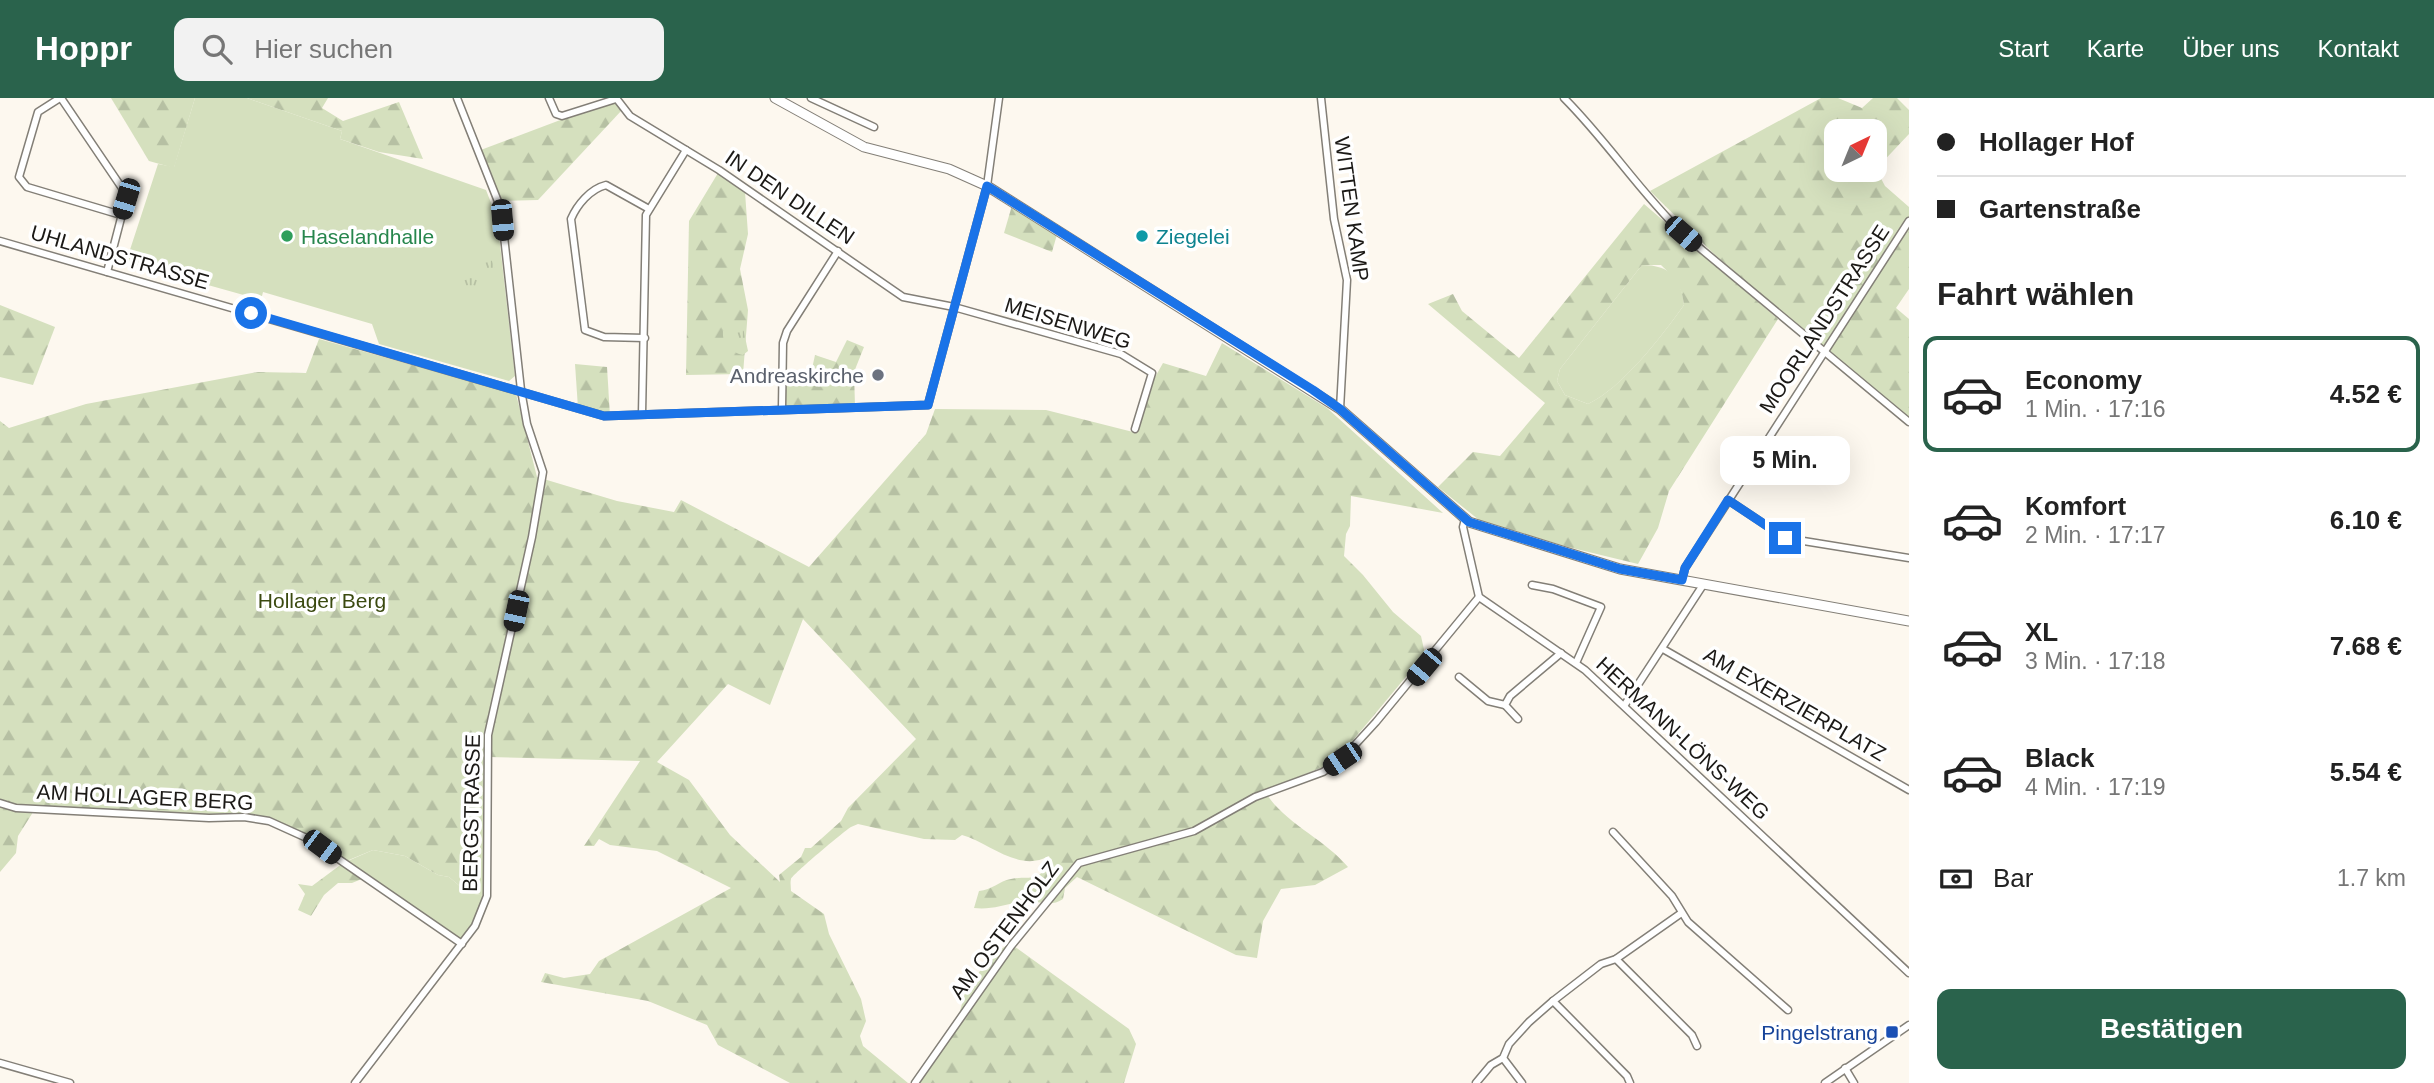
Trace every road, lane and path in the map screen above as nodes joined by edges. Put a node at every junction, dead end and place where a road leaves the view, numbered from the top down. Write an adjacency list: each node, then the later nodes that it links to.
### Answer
1 (60, 98): 14 (street); 14 (street)
2 (457, 98): 22 (street, BERGSTRASSE)
3 (549, 98): 9 (street)
4 (775, 98): 12 (main road)
5 (811, 98): 10 (street)
6 (999, 98): 12 (street)
7 (1321, 98): 24 (street, WITTEN KAMP)
8 (1564, 98): 21 (street)
9 (616, 99): 11 (street, IN DEN DILLEN)
10 (874, 127)
11 (686, 149): 13 (street); 17 (street, IN DEN DILLEN)
12 (987, 186): 19 (street); 24 (main road)
13 (649, 209): 20 (street); 20 (street)
14 (121, 215): 18 (street)
15 (1909, 221): 21 (street, MOORLANDSTRASSE)
16 (0, 241): 18 (street, UHLANDSTRASSE)
17 (838, 251): 19 (street, IN DEN DILLEN); 23 (street)
18 (107, 272): 22 (street, UHLANDSTRASSE)
19 (954, 307): 23 (street, UHLANDSTRASSE); 27 (street, MEISENWEG)
20 (645, 338): 25 (street)
21 (1825, 351): 26 (street); 28 (street, MOORLANDSTRASSE)
22 (521, 390): 25 (street, UHLANDSTRASSE); 47 (street, BERGSTRASSE)
23 (782, 408): 25 (street, UHLANDSTRASSE)
24 (1340, 409): 29 (main road)
25 (642, 414)
26 (1909, 422)
27 (1135, 429)
28 (1728, 500): 30 (street); 31 (street, MOORLANDSTRASSE)
29 (1465, 519): 31 (main road); 34 (street)
30 (1909, 558)
31 (1682, 580): 32 (main road)
32 (1703, 584): 35 (main road); 36 (street)
33 (1532, 585): 38 (street)
34 (1479, 597): 37 (street, HERMANN-LÖNS-WEG); 59 (street, AM OSTENHOLZ)
35 (1909, 621)
36 (1663, 649): 41 (street); 43 (street, AM EXERZIERPLATZ)
37 (1562, 653): 38 (street, HERMANN-LÖNS-WEG); 40 (street)
38 (1576, 663): 41 (street, HERMANN-LÖNS-WEG)
39 (1459, 677): 40 (street)
40 (1505, 705): 42 (street)
41 (1624, 706): 49 (street, HERMANN-LÖNS-WEG)
42 (1518, 719)
43 (1909, 790)
44 (0, 803): 47 (street, AM HOLLAGER BERG)
45 (1613, 832): 46 (street)
46 (1680, 914): 48 (street); 51 (street)
47 (462, 944): 58 (street, BERGSTRASSE)
48 (1616, 960): 50 (street); 53 (street)
49 (1909, 973)
50 (1553, 1001): 54 (street); 62 (street)
51 (1788, 1010)
52 (1909, 1025): 56 (street)
53 (1697, 1046)
54 (1503, 1058): 60 (street); 61 (street)
55 (0, 1063): 57 (street)
56 (1845, 1068): 63 (street); 64 (street)
57 (70, 1083)
58 (355, 1083)
59 (915, 1083)
60 (1476, 1083)
61 (1522, 1083)
62 (1630, 1083)
63 (1825, 1083)
64 (1854, 1083)

